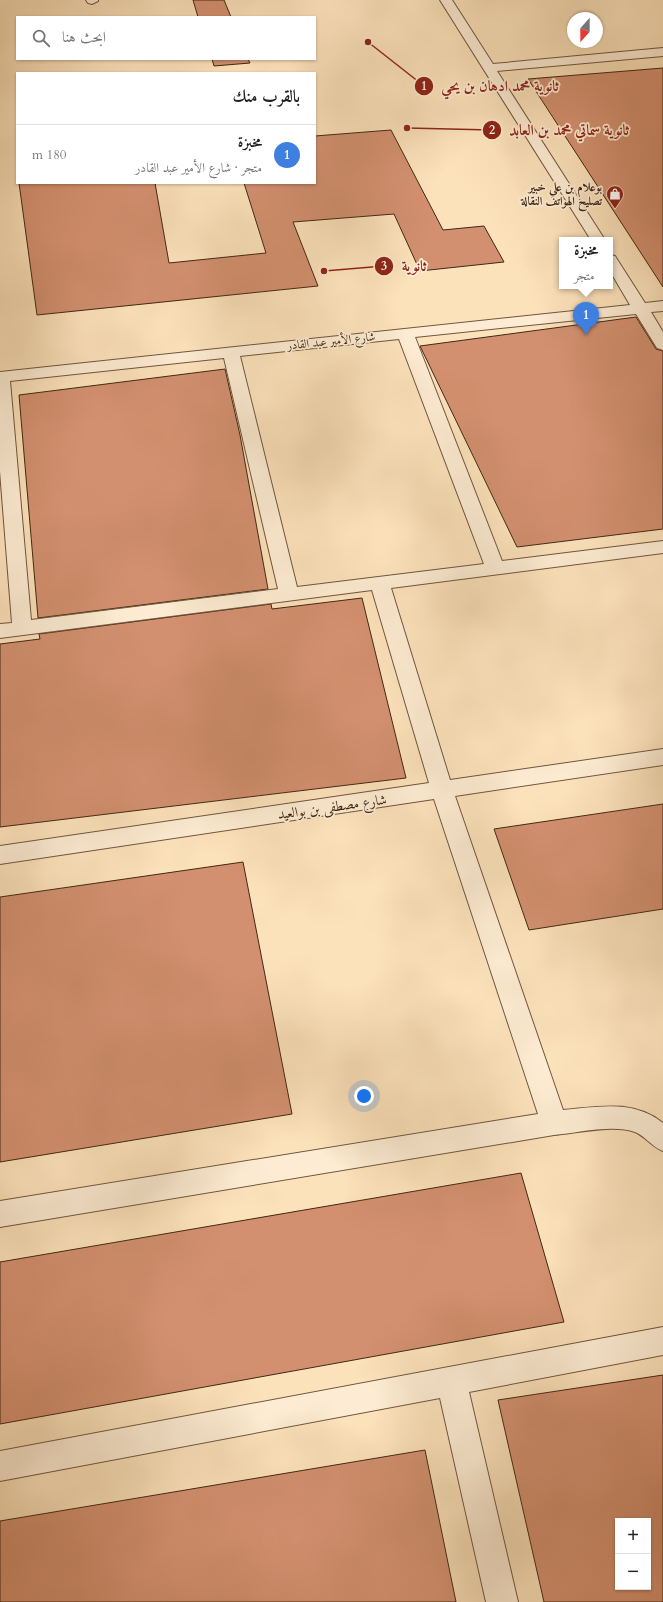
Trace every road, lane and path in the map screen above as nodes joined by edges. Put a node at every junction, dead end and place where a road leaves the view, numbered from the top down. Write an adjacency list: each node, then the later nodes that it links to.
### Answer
1 (446, 0): 3 (street)
2 (663, 52): 3 (street)
3 (488, 68): 4 (street)
4 (596, 237)
5 (613, 264): 7 (street)
6 (663, 306): 7 (street, شارع الأمير عبد القادر)
7 (641, 308): 8 (street, شارع الأمير عبد القادر); 9 (street)
8 (405, 333): 10 (street, شارع الأمير عبد القادر); 13 (street)
9 (663, 345)
10 (231, 352): 11 (street, شارع الأمير عبد القادر); 15 (street)
11 (0, 377): 16 (street)
12 (663, 547): 13 (street)
13 (495, 568): 14 (street)
14 (380, 583): 15 (street); 19 (street)
15 (289, 594): 16 (street)
16 (22, 628): 17 (street)
17 (0, 631)
18 (663, 757): 19 (street, شارع مصطفى بن بوالعيد)
19 (442, 791): 20 (street, شارع مصطفى بن بوالعيد); 21 (street)
20 (0, 855)
21 (554, 1123): 22 (street); 23 (street)
22 (663, 1139)
23 (0, 1214)
24 (663, 1341): 25 (street)
25 (451, 1380): 26 (street); 27 (street)
26 (0, 1466)
27 (502, 1602)

